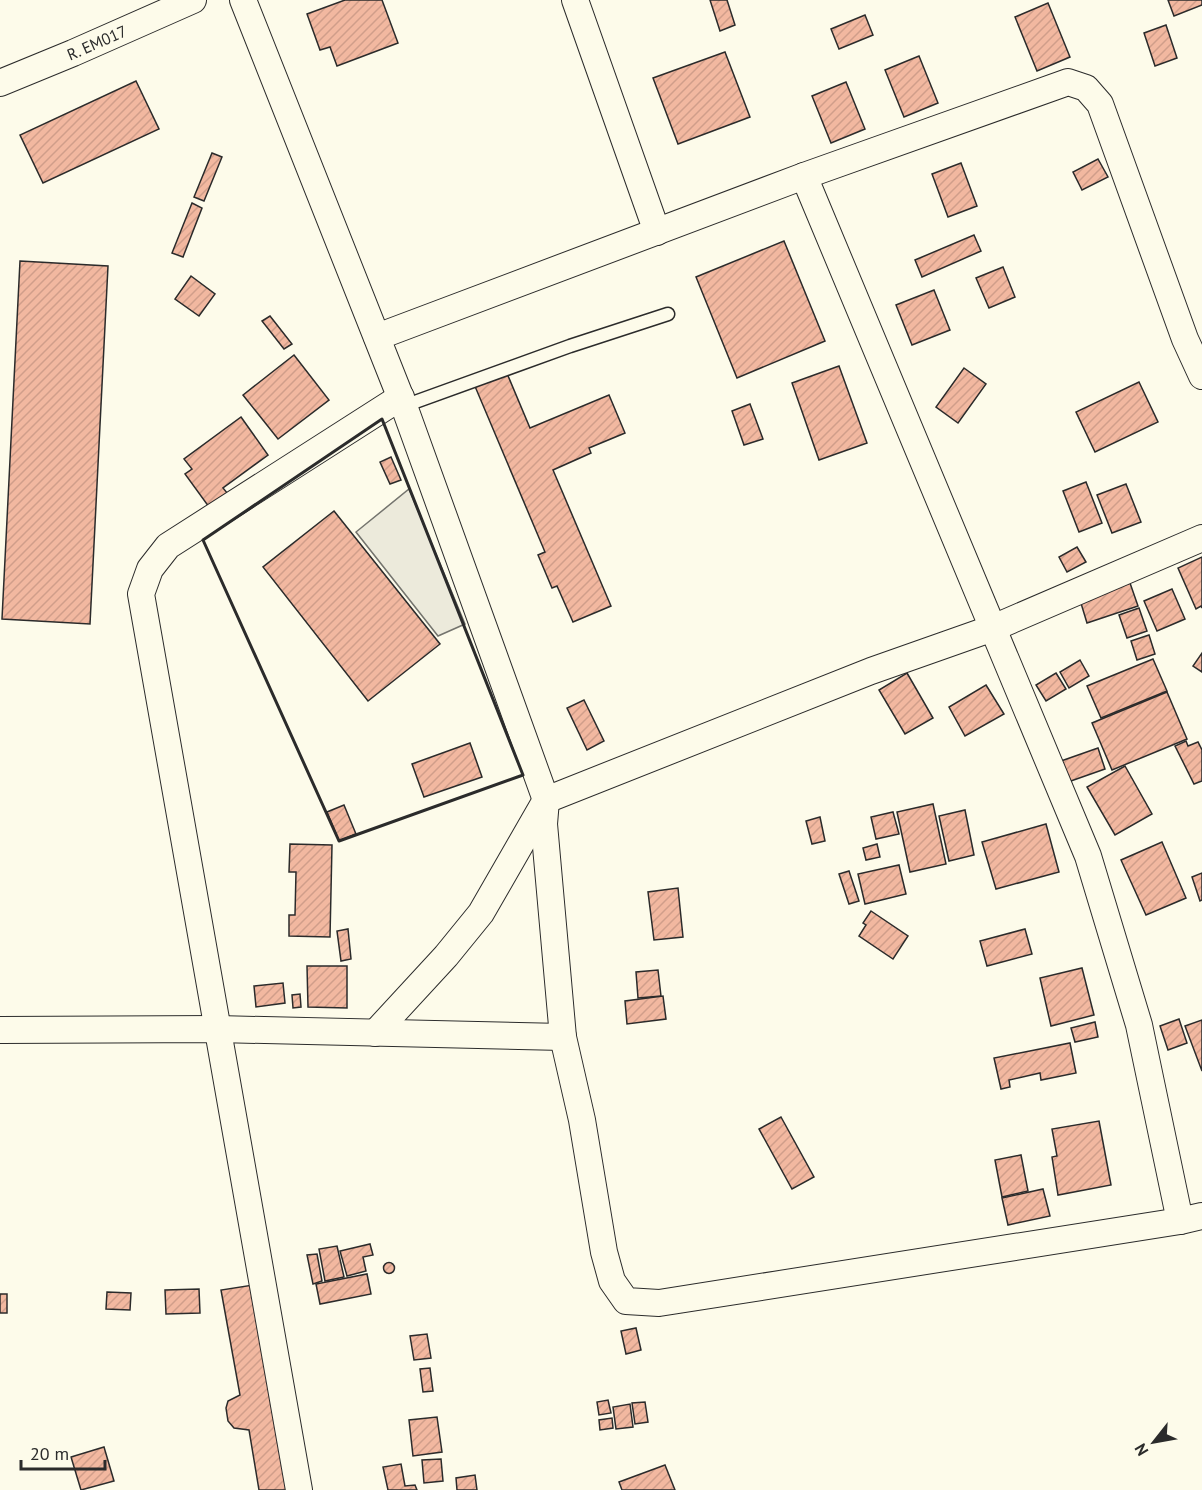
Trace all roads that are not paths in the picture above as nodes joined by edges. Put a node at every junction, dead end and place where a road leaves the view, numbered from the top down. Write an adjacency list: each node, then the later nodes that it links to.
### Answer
1 (193, 0): 4 (street, R. EM017)
2 (243, 0): 8 (street)
3 (575, 0): 6 (street)
4 (0, 83)
5 (804, 176): 6 (street); 9 (street); 12 (street)
6 (657, 232): 8 (street)
7 (668, 314): 10 (lane)
8 (377, 337): 10 (street)
9 (1202, 376)
10 (402, 402): 13 (street); 14 (street)
11 (1202, 538): 12 (street)
12 (993, 628): 13 (street); 18 (street)
13 (546, 800): 16 (street); 17 (street)
14 (218, 1029): 15 (street); 16 (street); 19 (street)
15 (0, 1030)
16 (375, 1033): 17 (street)
17 (563, 1037): 18 (street)
18 (1191, 1218)
19 (299, 1490)

